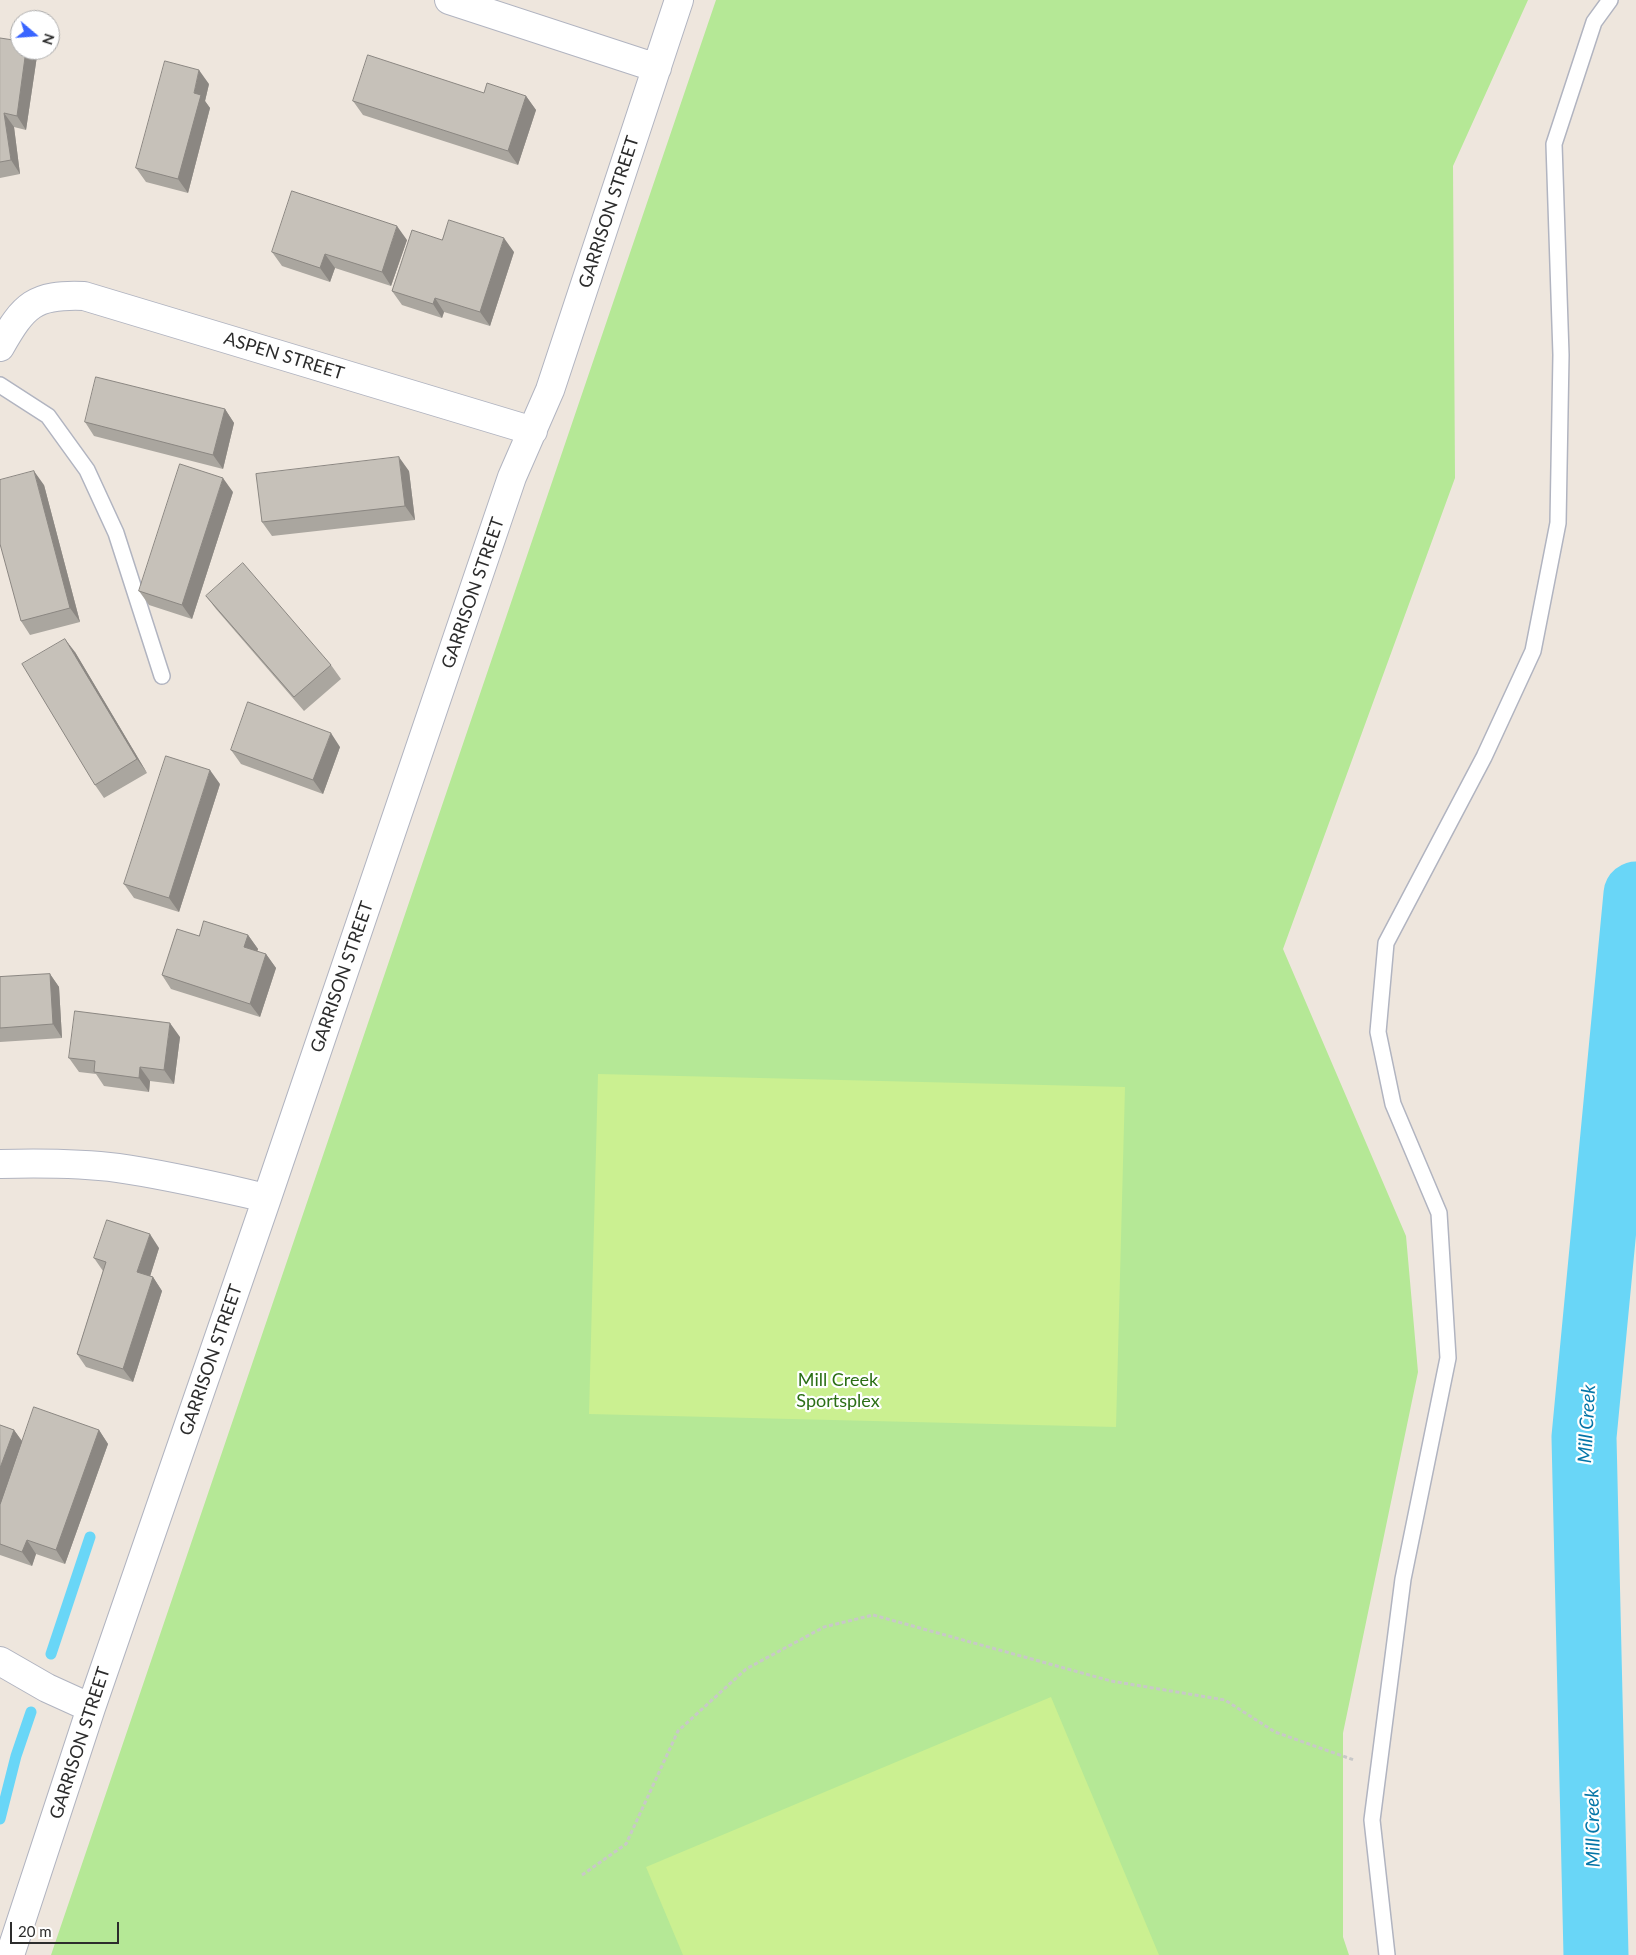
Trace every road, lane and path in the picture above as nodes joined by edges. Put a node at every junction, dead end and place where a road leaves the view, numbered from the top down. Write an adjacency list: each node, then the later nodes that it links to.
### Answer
1 (449, 0): 4 (street)
2 (679, 0): 4 (street, GARRISON STREET)
3 (1610, 0): 13 (lane)
4 (657, 68): 7 (street, GARRISON STREET)
5 (0, 347): 7 (street, ASPEN STREET)
6 (0, 385): 8 (lane)
7 (533, 431): 10 (street, GARRISON STREET)
8 (162, 676)
9 (0, 1164): 10 (street)
10 (267, 1198): 12 (street, GARRISON STREET)
11 (0, 1661): 12 (street)
12 (91, 1708): 15 (street, GARRISON STREET)
13 (1378, 1768): 14 (path); 16 (lane)
14 (582, 1875)
15 (10, 1955)
16 (1386, 1955)

